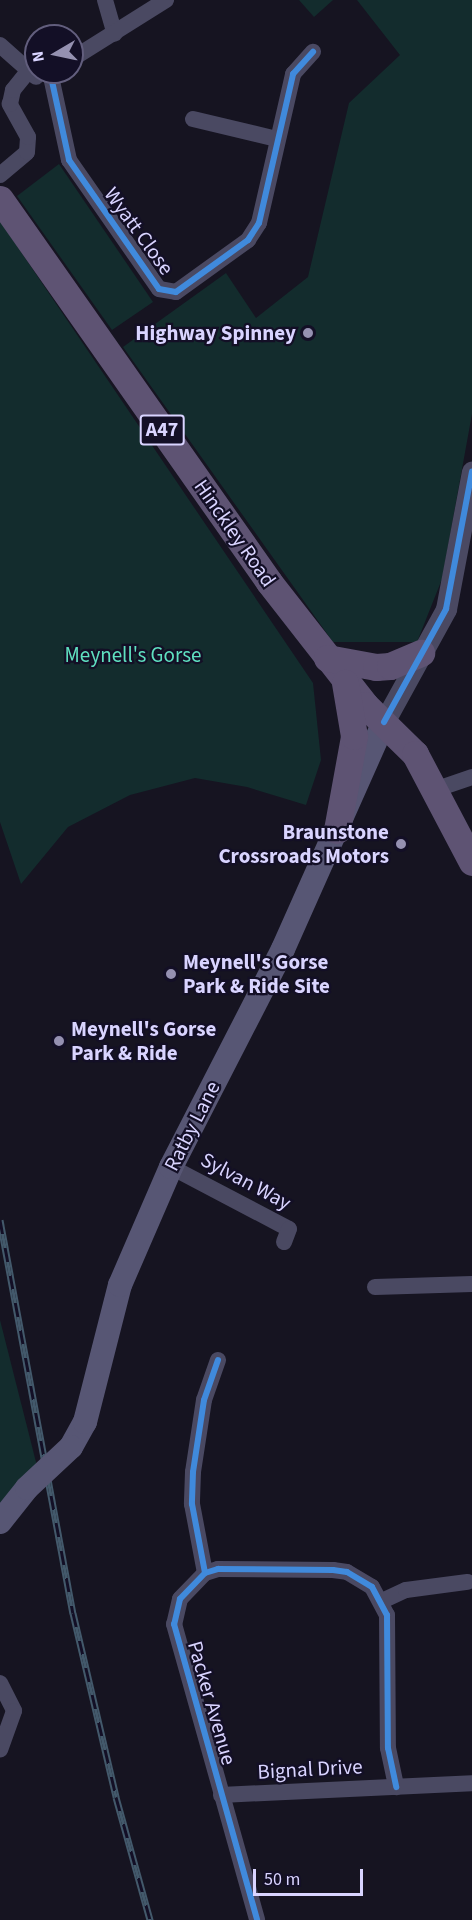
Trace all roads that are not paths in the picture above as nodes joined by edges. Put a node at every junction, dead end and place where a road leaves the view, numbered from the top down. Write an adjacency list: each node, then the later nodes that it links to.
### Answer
1 (105, 0): 3 (street)
2 (166, 0): 3 (street)
3 (116, 34): 5 (street)
4 (0, 45): 7 (street)
5 (84, 52)
6 (313, 52): 12 (street, Wyatt Close)
7 (24, 70)
8 (24, 76): 10 (street)
9 (52, 84): 12 (street, Wyatt Close)
10 (5, 95): 13 (street)
11 (193, 119): 12 (street)
12 (277, 139)
13 (0, 175)
14 (0, 199): 18 (main road, Hinckley Road / A47)
15 (472, 471): 16 (street)
16 (465, 548): 17 (street)
17 (421, 653): 18 (main road); 19 (street)
18 (335, 668): 19 (main road, Hinckley Road / A47); 22 (main road)
19 (384, 722): 21 (main road, Hinckley Road / A47); 22 (main road, Ratby Lane)
20 (472, 777): 21 (street)
21 (437, 789): 23 (main road, Hinckley Road / A47)
22 (337, 831): 24 (main road, Ratby Lane)
23 (472, 862)
24 (171, 1167): 25 (street, Sylvan Way); 29 (main road, Ratby Lane, bridge)
25 (285, 1242)
26 (472, 1284): 27 (street)
27 (375, 1287)
28 (218, 1360): 30 (street)
29 (0, 1522)
30 (205, 1573): 32 (street); 37 (street, Packer Avenue)
31 (466, 1582): 32 (street)
32 (382, 1601): 36 (street)
33 (0, 1683): 34 (street)
34 (1, 1744)
35 (472, 1783): 36 (street, Bignal Drive)
36 (396, 1787): 37 (street, Bignal Drive)
37 (221, 1795): 38 (street, Packer Avenue)
38 (257, 1920)

